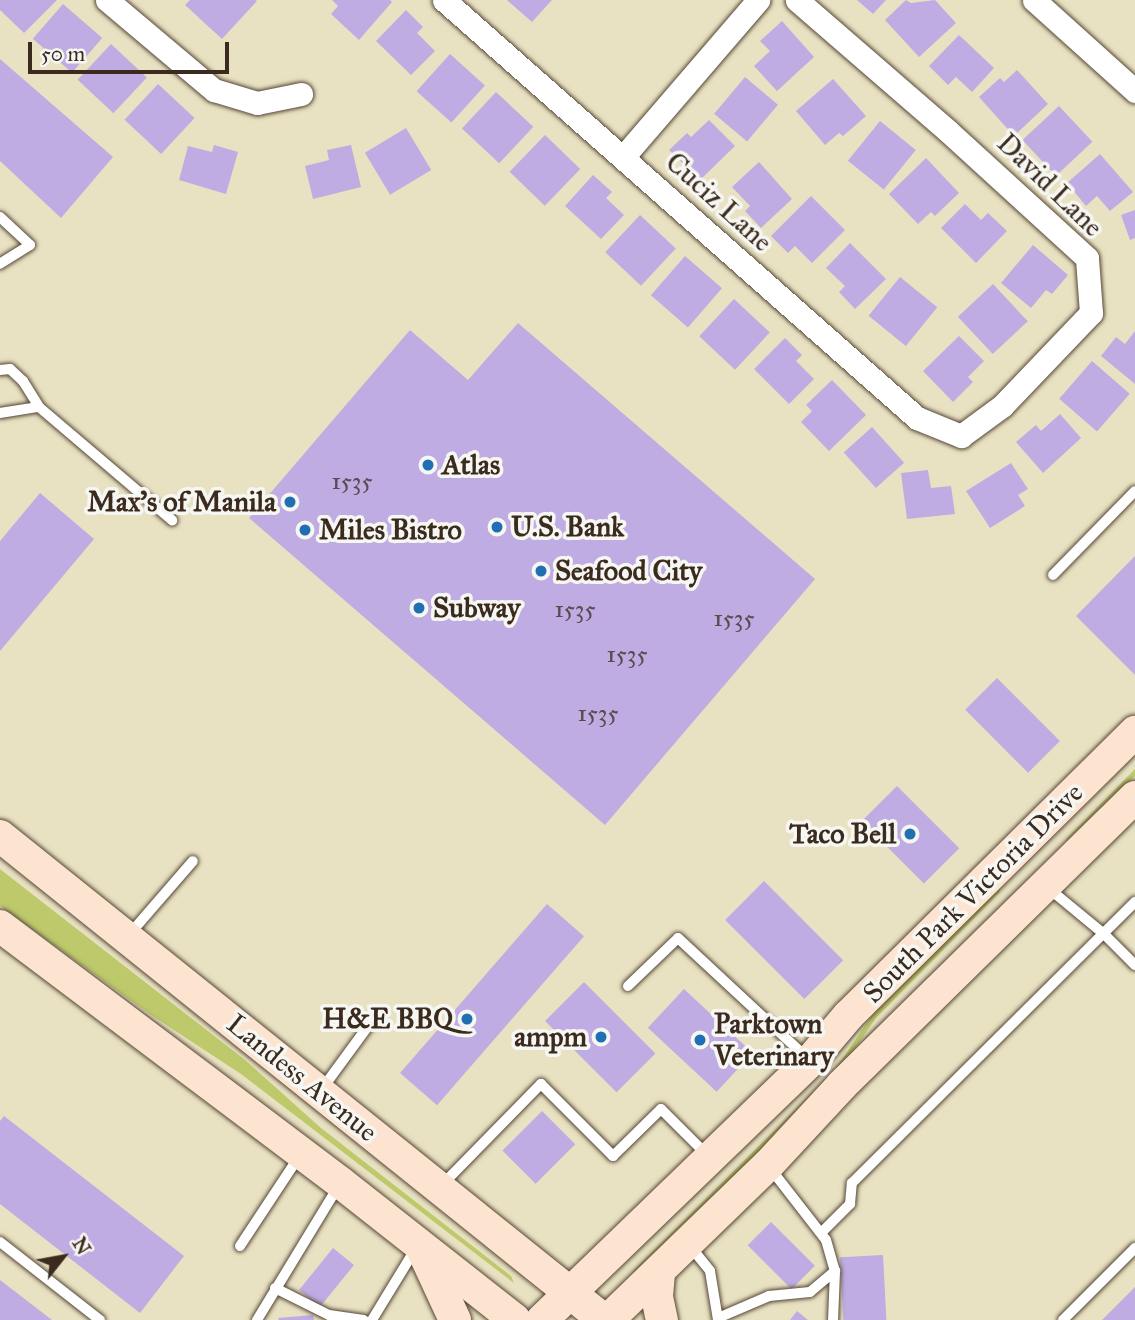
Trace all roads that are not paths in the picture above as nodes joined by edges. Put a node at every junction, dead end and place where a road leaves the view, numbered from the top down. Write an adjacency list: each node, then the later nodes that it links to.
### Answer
1 (107, 0): 7 (street)
2 (444, 0): 8 (street, Cuciz Lane)
3 (758, 0): 8 (street)
4 (797, 0): 14 (street, David Lane)
5 (1034, 0): 6 (street)
6 (1135, 91)
7 (301, 94)
8 (624, 156): 14 (street, Cuciz Lane)
9 (0, 217): 10 (lane)
10 (0, 264)
11 (0, 370): 12 (lane)
12 (39, 407): 13 (lane); 16 (lane)
13 (0, 413)
14 (961, 436)
15 (1135, 491): 17 (lane)
16 (172, 520)
17 (1053, 575)
18 (1135, 732): 21 (main road, South Park Victoria Drive)
19 (1135, 797): 23 (main road, South Park Victoria Drive)
20 (0, 836): 27 (main road, Landess Avenue)
21 (1005, 860): 23 (main road); 31 (main road, South Park Victoria Drive)
22 (193, 861): 27 (lane)
23 (1047, 887): 26 (lane); 35 (main road, South Park Victoria Drive)
24 (1135, 902): 26 (lane)
25 (0, 926): 33 (main road, Landess Avenue)
26 (1104, 934): 28 (lane); 38 (lane)
27 (127, 939): 32 (main road, Landess Avenue)
28 (1135, 965)
29 (628, 986): 31 (lane)
30 (374, 1018): 32 (lane)
31 (810, 1061): 34 (main road, South Park Victoria Drive)
32 (320, 1093): 37 (main road, Landess Avenue)
33 (301, 1153): 36 (main road, Landess Avenue); 42 (lane)
34 (709, 1157): 37 (lane); 47 (main road, South Park Victoria Drive)
35 (768, 1165): 38 (lane); 41 (main road, South Park Victoria Drive)
36 (341, 1182): 40 (main road, Landess Avenue); 46 (lane)
37 (439, 1188): 47 (main road, Landess Avenue)
38 (822, 1232): 44 (lane)
39 (0, 1242): 49 (lane)
40 (419, 1243): 52 (lane); 53 (main road); 54 (main road, Landess Avenue)
41 (688, 1244): 45 (main road, South Park Victoria Drive); 48 (lane)
42 (240, 1246)
43 (1135, 1248): 59 (lane)
44 (835, 1270): 48 (lane); 58 (lane)
45 (659, 1273): 56 (main road, South Park Victoria Drive); 57 (main road)
46 (275, 1288): 50 (lane); 51 (lane)
47 (568, 1291): 55 (main road, South Park Victoria Drive); 56 (main road, Landess Avenue)
48 (718, 1319)
49 (100, 1320)
50 (257, 1320)
51 (364, 1320)
52 (372, 1320)
53 (455, 1320)
54 (515, 1320)
55 (541, 1320)
56 (606, 1320)
57 (662, 1320)
58 (833, 1320)
59 (1063, 1320)

